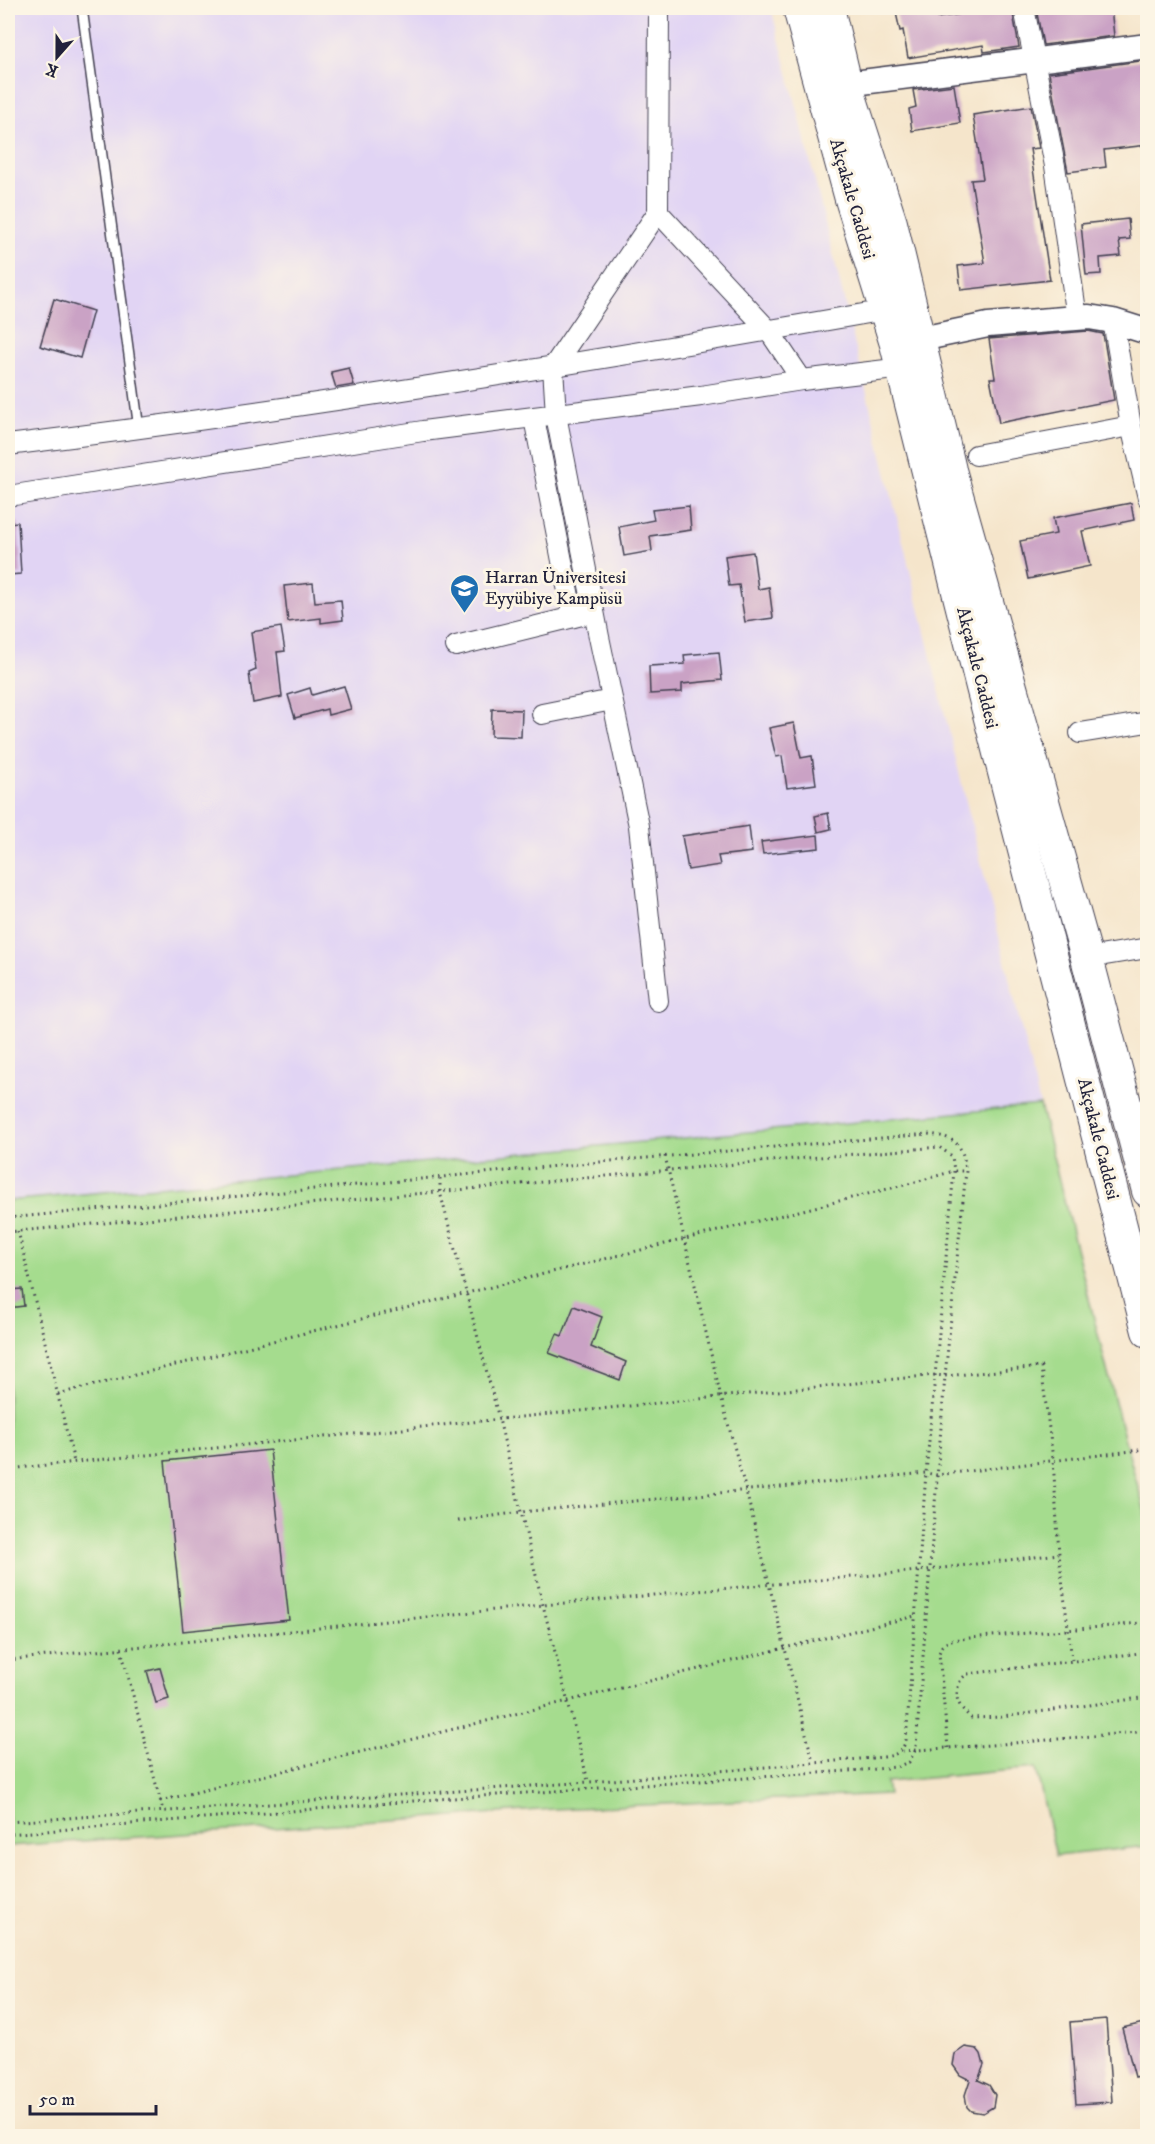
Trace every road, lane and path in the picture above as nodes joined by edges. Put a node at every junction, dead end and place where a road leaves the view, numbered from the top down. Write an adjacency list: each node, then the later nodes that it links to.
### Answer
1 (82, 8): 21 (lane)
2 (659, 8): 9 (street)
3 (799, 8): 10 (main road, Akçakale Caddesi)
4 (828, 8): 8 (main road, Akçakale Caddesi)
5 (1024, 8): 7 (street)
6 (1148, 46): 7 (street)
7 (1033, 59): 8 (street); 11 (street)
8 (846, 84): 10 (main road, Akçakale Caddesi)
9 (658, 212): 13 (street); 16 (street)
10 (898, 305): 13 (street); 15 (main road, Akçakale Caddesi)
11 (1077, 318): 12 (street); 15 (street)
12 (1113, 321): 14 (street); 20 (street)
13 (769, 330): 16 (street); 17 (street)
14 (1148, 332)
15 (911, 354): 17 (street); 34 (main road, Akçakale Caddesi); 48 (main road, Akçakale Caddesi)
16 (553, 367): 18 (street); 21 (street)
17 (802, 380): 18 (street)
18 (556, 415): 19 (street); 26 (street)
19 (534, 418): 24 (street); 27 (street)
20 (1131, 426): 23 (street); 25 (street)
21 (138, 429): 22 (street)
22 (8, 445)
23 (976, 455)
24 (8, 496)
25 (1148, 498)
26 (594, 612): 27 (street); 29 (street)
27 (573, 617): 28 (street)
28 (456, 646)
29 (612, 700): 30 (street); 35 (street)
30 (542, 714)
31 (1148, 722): 32 (street)
32 (1080, 733)
33 (1148, 948): 34 (street)
34 (1087, 958): 41 (main road, Akçakale Caddesi)
35 (658, 1001)
36 (665, 1156): 37 (path); 39 (path); 40 (path)
37 (669, 1171): 38 (path); 42 (path); 46 (path)
38 (954, 1171): 39 (path); 46 (path); 49 (path)
39 (966, 1171): 50 (path)
40 (440, 1178): 42 (path); 43 (path)
41 (1148, 1191)
42 (440, 1192): 44 (path); 47 (path)
43 (8, 1218)
44 (18, 1231): 45 (path); 51 (path)
45 (8, 1232)
46 (684, 1238): 47 (path); 52 (path)
47 (465, 1294): 51 (path); 53 (path)
48 (1148, 1331)
49 (935, 1375): 50 (path); 52 (path); 58 (path)
50 (945, 1376): 55 (path); 59 (path)
51 (58, 1394): 56 (path)
52 (721, 1397): 53 (path); 60 (path)
53 (499, 1419): 56 (path); 61 (path)
54 (1148, 1449): 55 (path)
55 (1053, 1459): 59 (path); 63 (path)
56 (74, 1462): 57 (path)
57 (8, 1469)
58 (926, 1473): 59 (path); 60 (path); 65 (path)
59 (937, 1475): 64 (path)
60 (746, 1491): 61 (path); 66 (path)
61 (521, 1512): 62 (path); 67 (path)
62 (458, 1521)
63 (1059, 1554): 64 (path); 70 (path)
64 (929, 1569): 65 (path); 81 (path)
65 (918, 1571): 66 (path); 68 (path)
66 (770, 1585): 67 (path); 71 (path)
67 (543, 1605): 72 (path); 77 (path)
68 (915, 1616): 71 (path); 80 (path)
69 (1148, 1622): 70 (path)
70 (1068, 1631): 75 (path); 79 (path)
71 (785, 1647): 77 (path); 82 (path)
72 (121, 1649): 74 (path); 84 (path)
73 (1148, 1652): 75 (path)
74 (8, 1660)
75 (1072, 1660): 76 (path)
76 (1148, 1697)
77 (568, 1701): 83 (path); 84 (path)
78 (1148, 1731): 79 (path)
79 (948, 1748): 81 (path)
80 (902, 1751): 81 (path); 82 (path)
81 (915, 1751): 87 (path)
82 (813, 1762): 83 (path)
83 (589, 1782): 85 (path)
84 (160, 1802): 85 (path)
85 (163, 1811): 86 (path)
86 (8, 1822)
87 (8, 1834)

